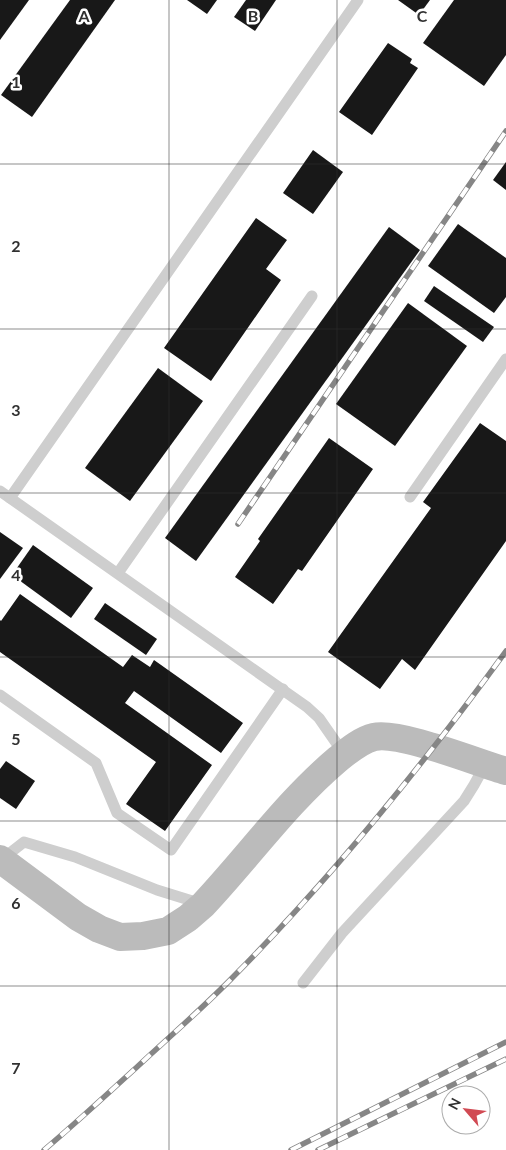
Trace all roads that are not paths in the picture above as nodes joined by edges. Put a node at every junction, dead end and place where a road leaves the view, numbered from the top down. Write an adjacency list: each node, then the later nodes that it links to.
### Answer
1 (358, 0): 5 (lane)
2 (312, 296): 7 (lane)
3 (506, 359): 6 (lane)
4 (0, 491): 5 (lane)
5 (10, 498): 7 (lane)
6 (410, 498)
7 (118, 573): 8 (lane)
8 (283, 689): 9 (lane); 10 (lane)
9 (0, 694)
10 (344, 755): 11 (street); 13 (street)
11 (496, 768): 14 (lane)
12 (1, 860): 13 (lane); 13 (street)
13 (203, 905)
14 (303, 983)

